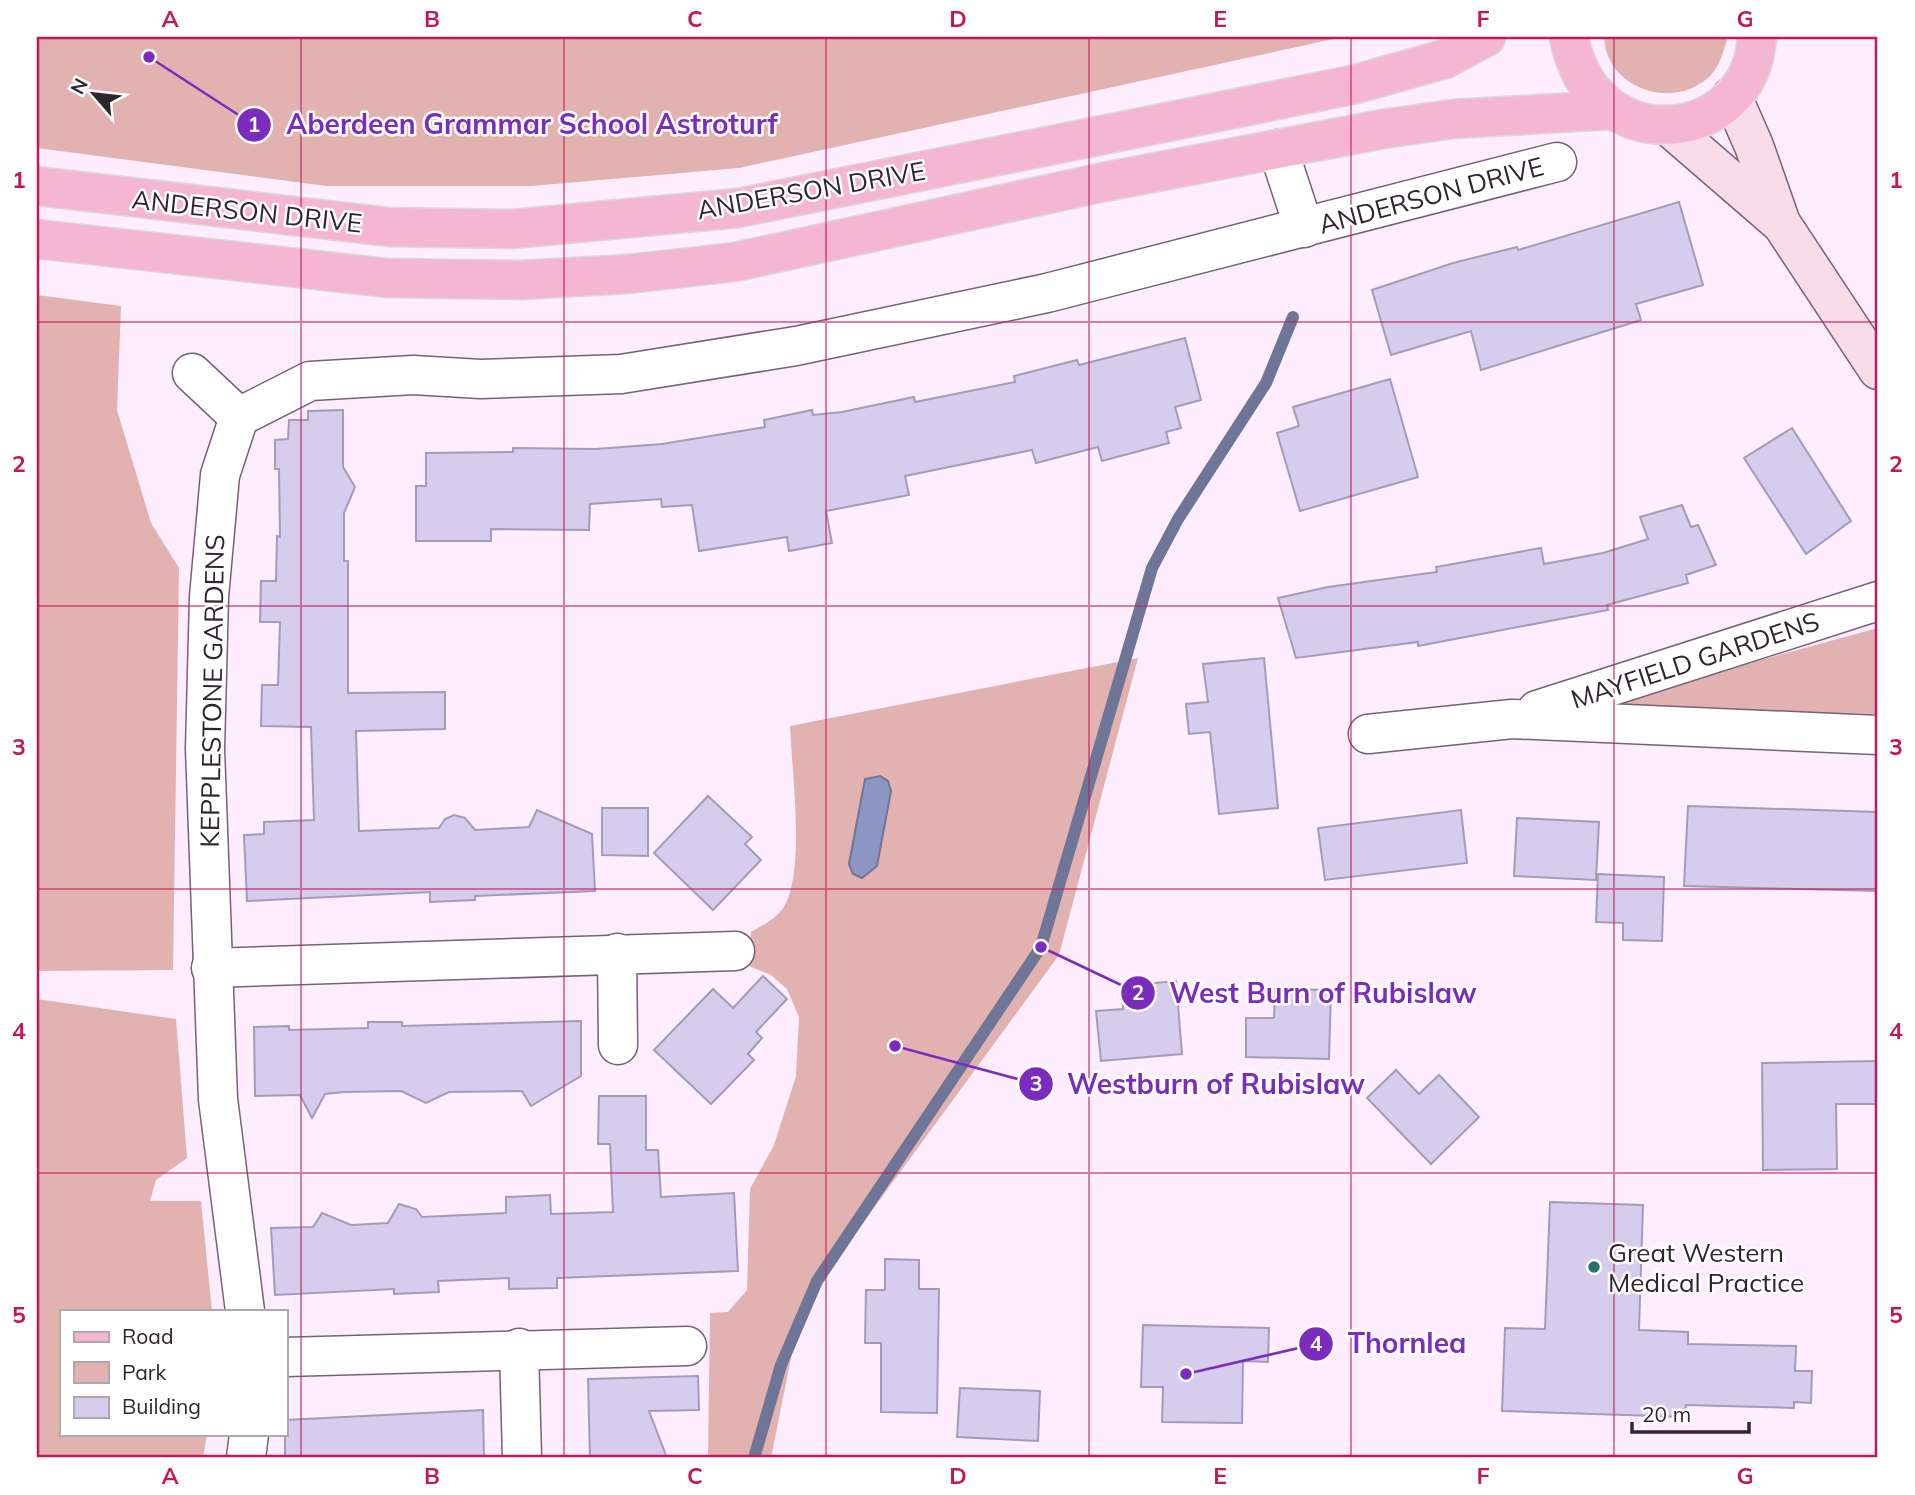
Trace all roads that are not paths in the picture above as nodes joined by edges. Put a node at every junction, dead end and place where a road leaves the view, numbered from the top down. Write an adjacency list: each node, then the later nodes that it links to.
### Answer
1 (1486, 37): 9 (main road, ANDERSON DRIVE)
2 (1569, 37): 5 (main road)
3 (1766, 40): 4 (main road)
4 (1732, 96): 6 (main road); 10 (street)
5 (1611, 110): 6 (main road); 7 (main road, ANDERSON DRIVE)
6 (1668, 126): 10 (street)
7 (1278, 149): 11 (street, ANDERSON DRIVE); 12 (main road, ANDERSON DRIVE)
8 (1557, 162): 11 (street, ANDERSON DRIVE)
9 (37, 186)
10 (1781, 223): 13 (street)
11 (1304, 228): 15 (street, ANDERSON DRIVE)
12 (37, 239)
13 (1878, 370)
14 (192, 373): 15 (street)
15 (239, 417): 22 (street, KEPPLESTONE GARDENS)
16 (1878, 601): 17 (street, MAYFIELD GARDENS)
17 (1511, 719): 18 (street, MAYFIELD GARDENS); 19 (street, MAYFIELD GARDENS)
18 (1368, 734)
19 (1878, 735)
20 (735, 951): 21 (street)
21 (617, 953): 22 (street); 23 (street)
22 (211, 968): 24 (street, KEPPLESTONE GARDENS)
23 (618, 1045)
24 (245, 1310)
25 (687, 1346): 26 (street)
26 (519, 1348): 27 (street); 30 (street)
27 (287, 1357)
28 (249, 1436): 29 (street)
29 (246, 1458)
30 (522, 1458)

